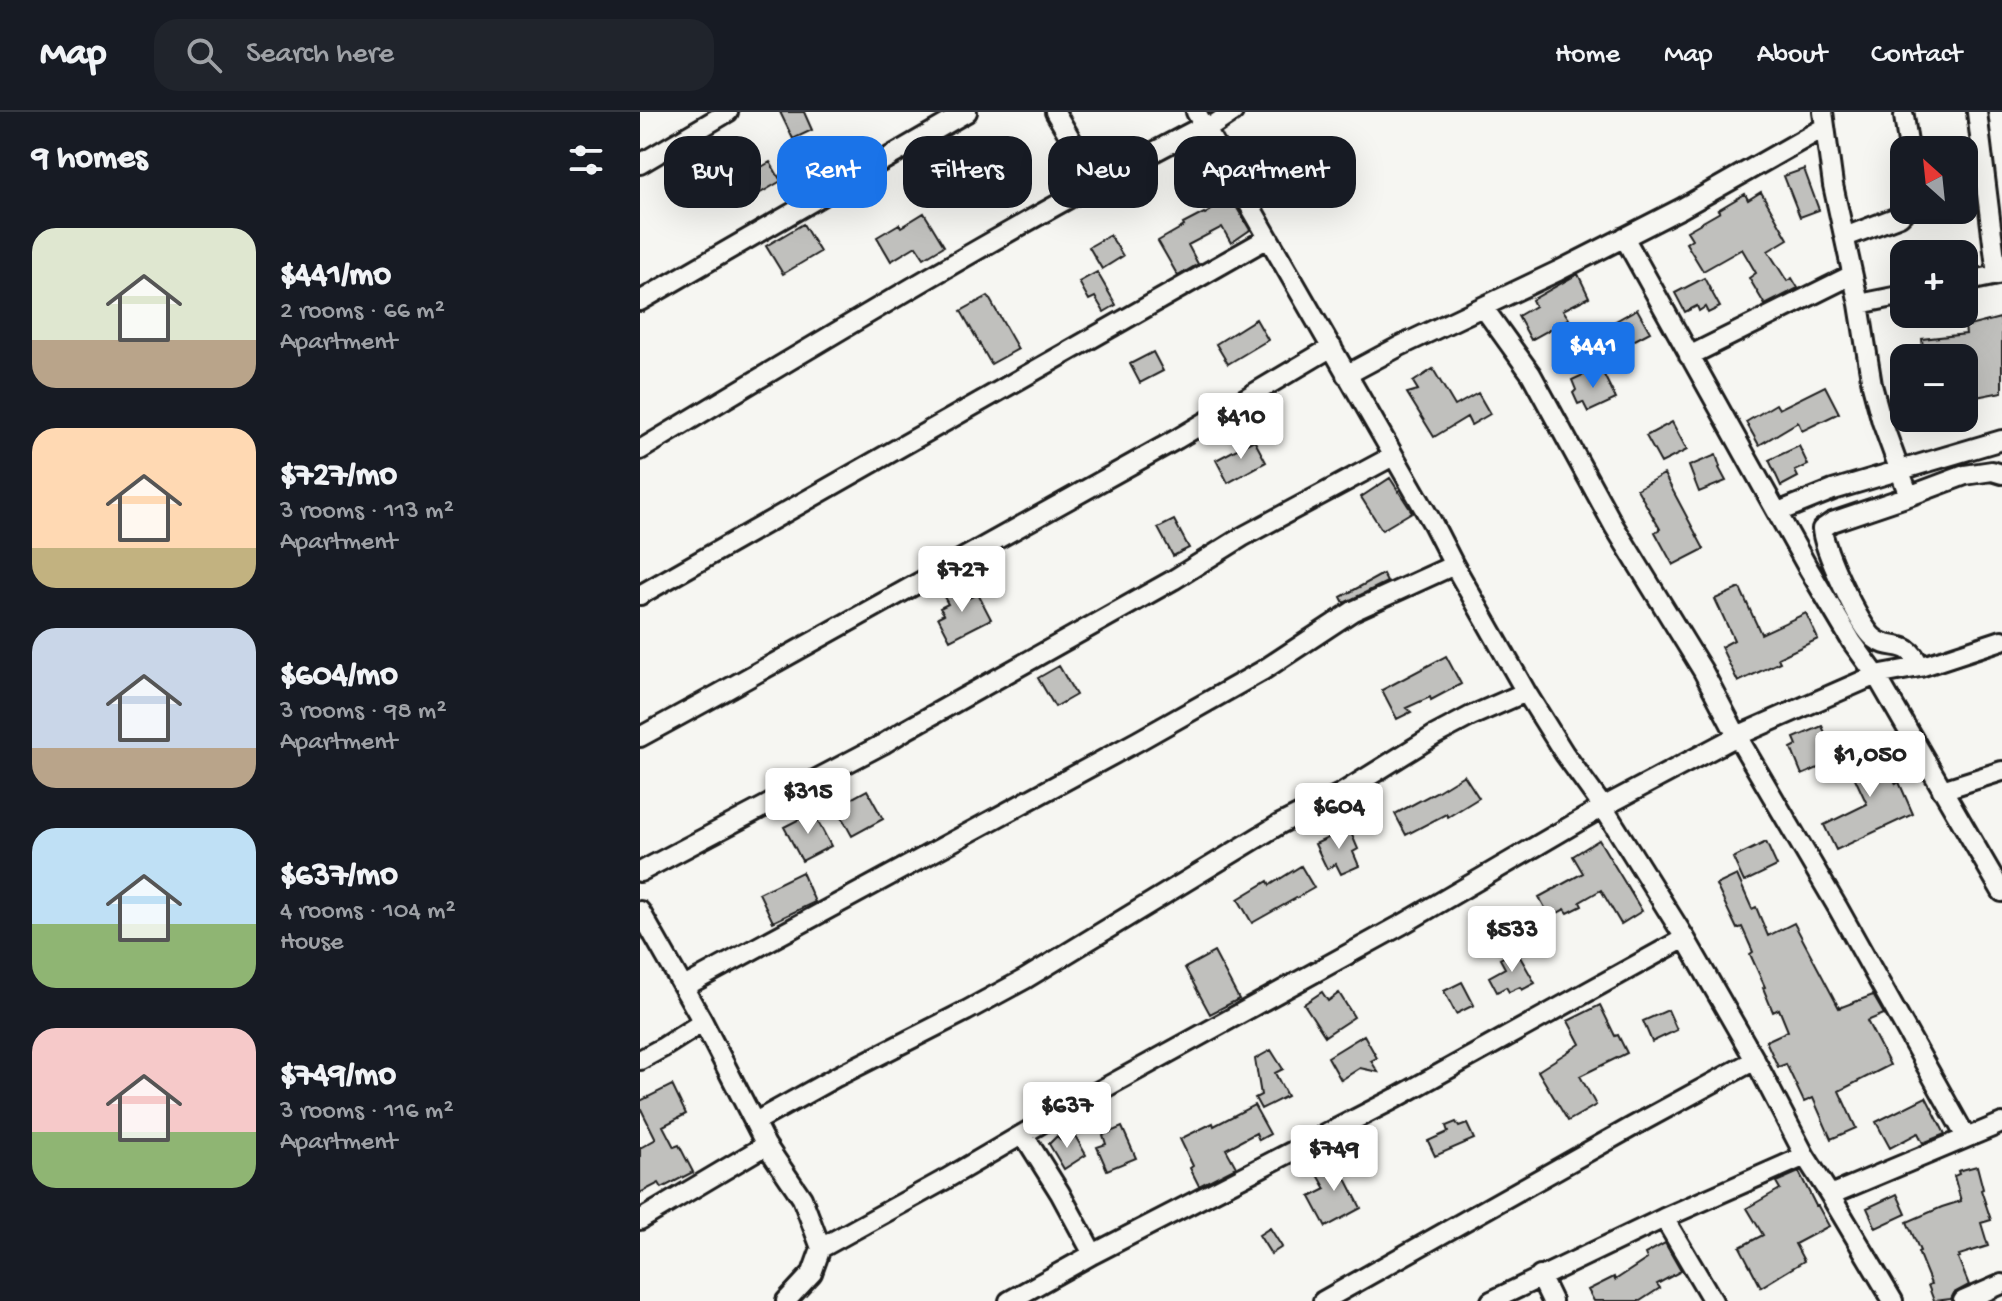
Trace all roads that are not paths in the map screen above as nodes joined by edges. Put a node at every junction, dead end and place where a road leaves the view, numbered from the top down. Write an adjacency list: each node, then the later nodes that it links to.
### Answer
1 (728, 112): 13 (street)
2 (967, 112): 23 (street)
3 (1055, 112): 10 (street)
4 (1196, 112): 9 (street)
5 (1233, 112): 9 (street)
6 (1977, 112): 20 (street)
7 (1904, 116): 11 (street)
8 (1824, 120): 16 (street); 17 (street)
9 (1206, 130): 12 (street); 18 (street)
10 (1069, 136)
11 (1907, 136)
12 (1158, 150)
13 (640, 164)
14 (1051, 208): 30 (street)
15 (1890, 220): 17 (street)
16 (1624, 237): 25 (street); 27 (street)
17 (1845, 237): 19 (street)
18 (1268, 238): 26 (street); 37 (street)
19 (1852, 275): 24 (street); 27 (street)
20 (2000, 275): 21 (street)
21 (1978, 279)
22 (1890, 298): 24 (street)
23 (640, 301)
24 (1859, 304): 32 (street)
25 (1483, 307): 28 (street); 42 (street)
26 (1332, 347): 28 (street); 43 (street)
27 (1689, 356): 35 (street)
28 (1346, 375): 31 (street)
29 (2002, 440): 32 (street)
30 (640, 450)
31 (1393, 456): 36 (street); 47 (street)
32 (1899, 470): 34 (street); 35 (street)
33 (2002, 474): 34 (street)
34 (1909, 496): 39 (street)
35 (1778, 512): 40 (street)
36 (1454, 565): 41 (street); 51 (street)
37 (640, 595)
38 (2002, 640): 39 (street)
39 (1920, 667): 40 (street)
40 (1876, 675): 42 (street); 45 (street)
41 (1526, 692): 46 (street); 55 (street)
42 (1737, 736): 46 (street); 58 (street)
43 (640, 737)
44 (2002, 771): 45 (street)
45 (1942, 790): 48 (street)
46 (1603, 807): 50 (street); 57 (street)
47 (640, 872)
48 (2002, 892)
49 (640, 911): 51 (street)
50 (1685, 938): 54 (street); 65 (street)
51 (684, 987): 52 (street)
52 (703, 1022): 53 (street); 55 (street)
53 (640, 1060)
54 (1755, 1060): 60 (street); 70 (street)
55 (755, 1122): 59 (street)
56 (2002, 1123): 58 (street)
57 (1023, 1134): 64 (street); 65 (street)
58 (1966, 1137): 61 (street)
59 (766, 1145): 63 (street); 64 (street)
60 (1805, 1156): 61 (street); 62 (street)
61 (1830, 1195): 74 (street)
62 (1664, 1218): 66 (street); 73 (street)
63 (640, 1220)
64 (821, 1248): 68 (street)
65 (1093, 1254): 69 (street)
66 (1540, 1276): 71 (street); 72 (street)
67 (2002, 1284): 75 (street)
68 (786, 1301)
69 (1009, 1301)
70 (1323, 1301)
71 (1491, 1301)
72 (1552, 1301)
73 (1713, 1301)
74 (1893, 1301)
75 (1963, 1301)

